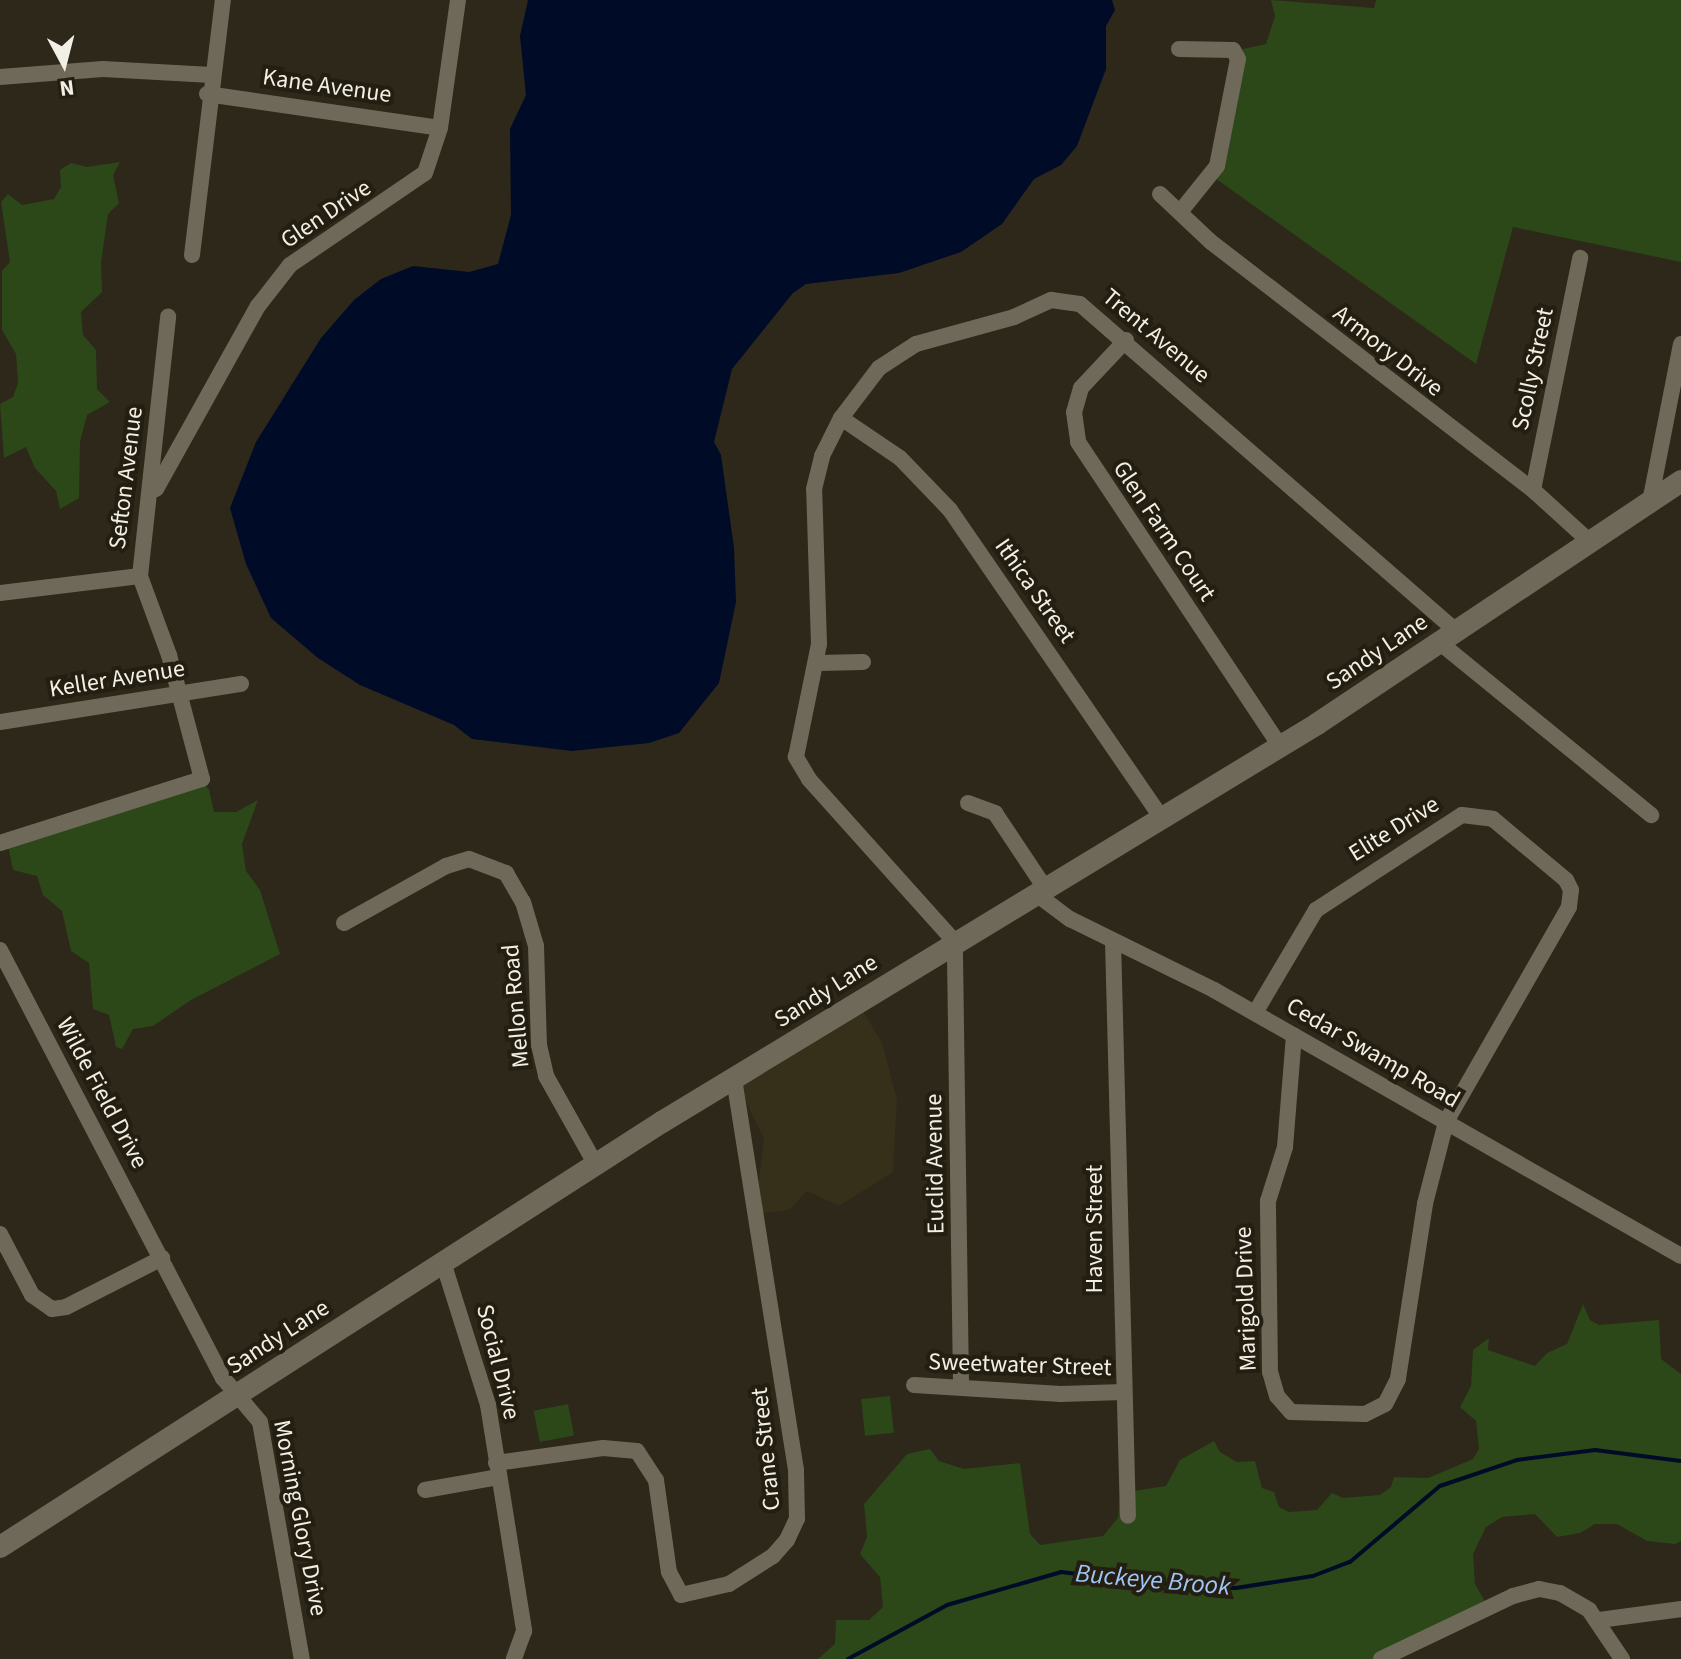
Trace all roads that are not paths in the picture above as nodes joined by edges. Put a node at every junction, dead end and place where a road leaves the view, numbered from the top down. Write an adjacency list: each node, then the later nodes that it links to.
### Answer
1 (223, 0): 4 (street)
2 (458, 0): 7 (street, Glen Drive)
3 (1179, 49): 9 (street)
4 (212, 75): 5 (street); 6 (street)
5 (0, 77)
6 (207, 94): 7 (street, Kane Avenue); 10 (street)
7 (440, 128): 18 (street, Glen Drive)
8 (1160, 194): 9 (street, Armory Drive)
9 (1180, 212): 17 (street, Armory Drive)
10 (192, 255)
11 (1580, 258): 17 (street, Scolly Street)
12 (168, 317): 18 (street, Sefton Avenue)
13 (1126, 340): 15 (street, Trent Avenue); 23 (street, Trent Avenue); 29 (street, Glen Farm Court)
14 (1681, 344): 19 (street)
15 (841, 418): 25 (street, Trent Avenue); 32 (street, Ithica Street)
16 (1681, 481): 19 (main road, Sandy Lane)
17 (1533, 490): 20 (street, Armory Drive)
18 (152, 498): 21 (street, Sefton Avenue)
19 (1650, 502): 20 (main road, Sandy Lane)
20 (1589, 541): 23 (main road, Sandy Lane)
21 (140, 576): 22 (street); 27 (street, Sefton Avenue)
22 (0, 593)
23 (1447, 636): 29 (main road, Sandy Lane); 31 (street, Trent Avenue)
24 (863, 662): 25 (street)
25 (818, 663): 37 (street, Trent Avenue)
26 (241, 684): 27 (street, Keller Avenue)
27 (180, 693): 28 (street, Keller Avenue); 33 (street, Sefton Avenue)
28 (0, 722)
29 (1280, 746): 32 (main road, Sandy Lane)
30 (968, 803): 34 (street)
31 (1651, 815)
32 (1162, 818): 34 (main road, Sandy Lane)
33 (0, 843)
34 (1043, 893): 36 (street, Cedar Swamp Road); 37 (main road, Sandy Lane)
35 (344, 923): 43 (street, Mellon Road)
36 (1113, 941): 39 (street, Cedar Swamp Road); 50 (street, Haven Street)
37 (955, 942): 41 (main road, Sandy Lane); 49 (street, Euclid Avenue)
38 (0, 950): 46 (street, Wilde Field Drive)
39 (1255, 1013): 40 (street, Cedar Swamp Road); 42 (street, Elite Drive)
40 (1294, 1035): 42 (street, Cedar Swamp Road); 42 (street, Marigold Drive)
41 (734, 1078): 43 (main road, Sandy Lane); 52 (street, Crane Street)
42 (1446, 1122): 45 (street, Cedar Swamp Road)
43 (596, 1165): 47 (main road, Sandy Lane)
44 (0, 1234): 46 (street)
45 (1681, 1256)
46 (162, 1258): 51 (street, Wilde Field Drive)
47 (443, 1262): 51 (main road, Sandy Lane); 52 (street, Social Drive)
48 (914, 1385): 49 (street, Sweetwater Street)
49 (961, 1385): 50 (street, Sweetwater Street)
50 (1123, 1392): 54 (street, Haven Street)
51 (236, 1395): 55 (main road, Sandy Lane); 58 (street, Morning Glory Drive)
52 (497, 1470): 53 (street); 59 (street, Social Drive)
53 (425, 1490)
54 (1128, 1516)
55 (0, 1547)
56 (1681, 1609): 57 (street)
57 (1599, 1620): 60 (street); 61 (street)
58 (302, 1659)
59 (514, 1659)
60 (1381, 1659)
61 (1622, 1659)

